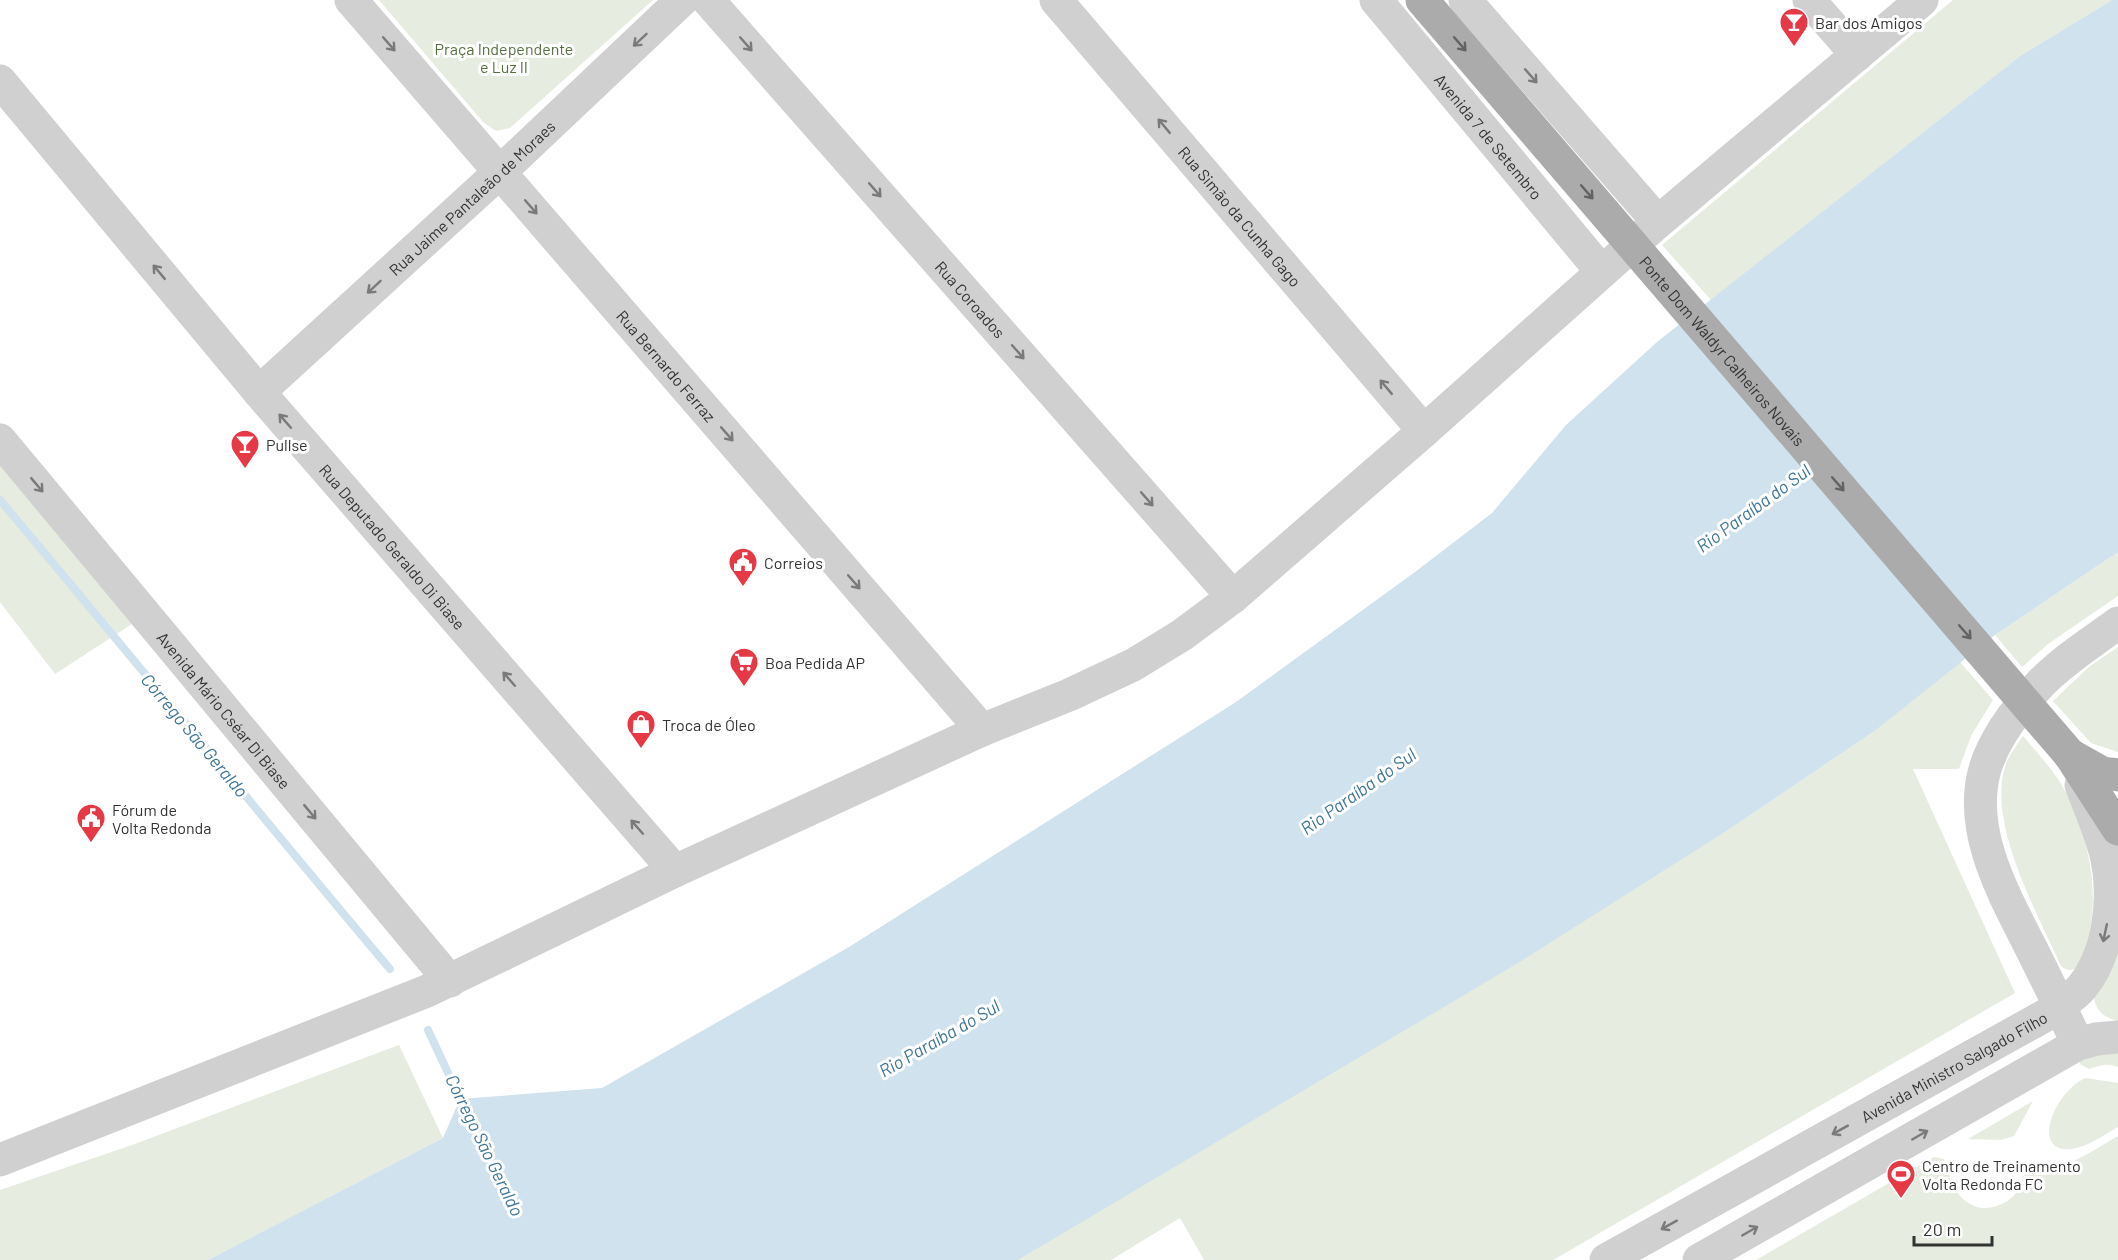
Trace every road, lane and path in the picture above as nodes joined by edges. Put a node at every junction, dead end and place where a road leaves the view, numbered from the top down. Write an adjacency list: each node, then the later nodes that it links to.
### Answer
1 (351, 0): 12 (street, Rua Bernardo Ferraz, one-way to 12)
2 (682, 0): 12 (street, Rua Jaime Pantaleão de Moraes, one-way to 12)
3 (708, 0): 18 (street, Rua Coroados, one-way to 18)
4 (1056, 0): 16 (street, Rua Simão da Cunha Gago, one-way to 4)
5 (1376, 0): 14 (street, Avenida 7 de Setembro)
6 (1422, 0): 21 (main road, Ponte Dom Waldyr Calheiros Novais, one-way to 21, bridge)
7 (1465, 0): 13 (street, one-way to 13)
8 (1809, 0): 10 (street)
9 (1922, 0): 10 (street)
10 (1857, 55): 13 (street)
11 (0, 81): 15 (street, Rua Deputado Geraldo Di Biase, one-way to 11)
12 (501, 171): 15 (street, Rua Jaime Pantaleão de Moraes, one-way to 15); 20 (street, Rua Bernardo Ferraz, one-way to 20)
13 (1658, 222): 14 (street)
14 (1602, 272): 16 (street)
15 (260, 392): 24 (street, Rua Deputado Geraldo Di Biase, one-way to 15)
16 (1424, 431): 18 (street)
17 (0, 440): 25 (street, Avenida Mário Cséar Di Biase, one-way to 25)
18 (1233, 597): 20 (street)
19 (2118, 623): 26 (street)
20 (982, 730): 24 (street)
21 (2070, 755): 22 (main road); 26 (street, Avenida Ministro Salgado Filho, one-way to 26)
22 (2109, 789): 23 (main road)
23 (2118, 829)
24 (675, 871): 25 (street)
25 (439, 986): 29 (street)
26 (2060, 1006): 28 (street); 30 (street, Avenida Ministro Salgado Filho, one-way to 30)
27 (2118, 1037): 28 (street)
28 (2078, 1044): 31 (street, one-way to 28)
29 (0, 1160)
30 (1606, 1260)
31 (1700, 1260)

